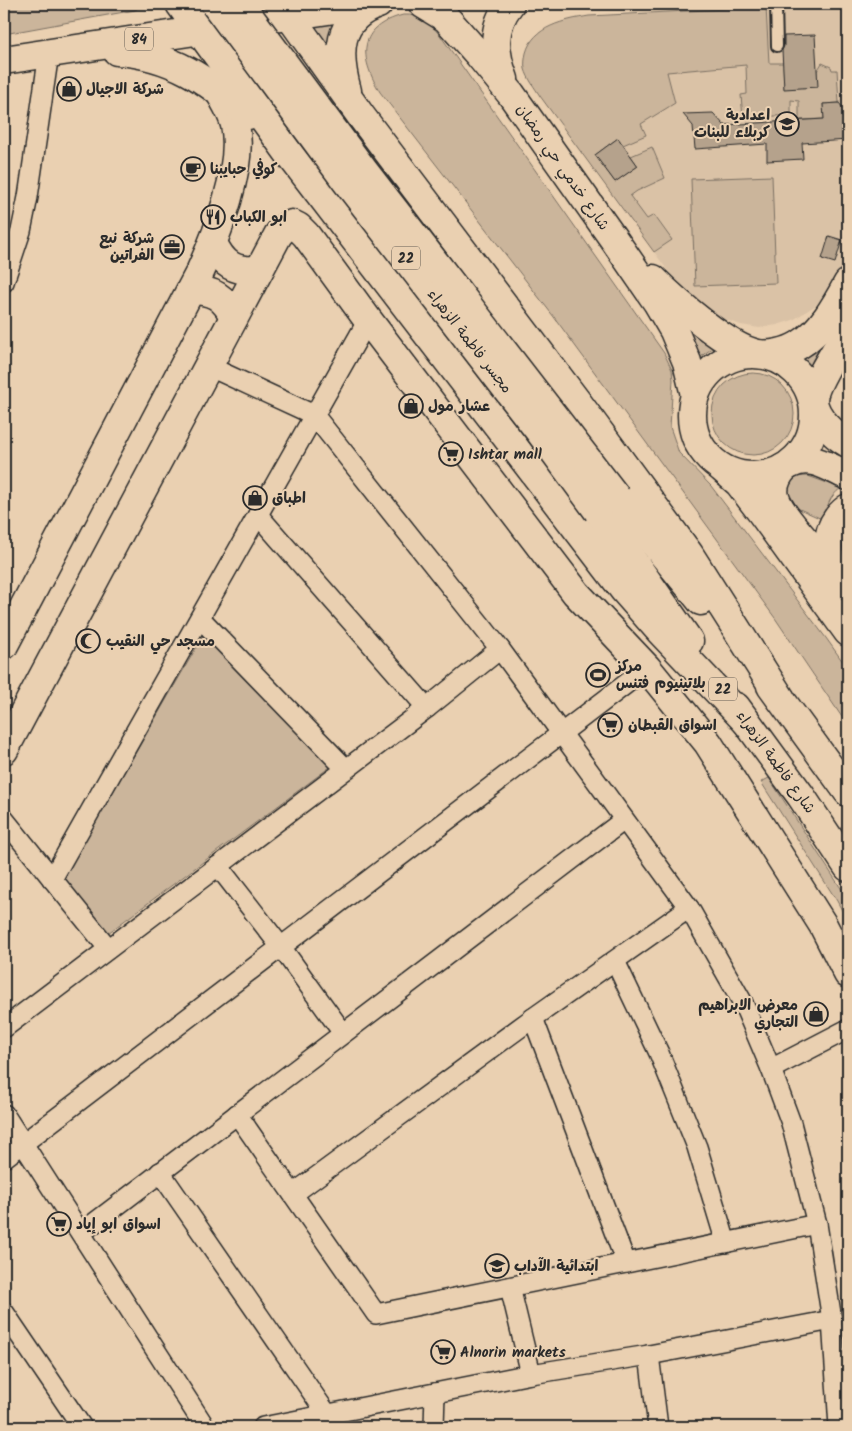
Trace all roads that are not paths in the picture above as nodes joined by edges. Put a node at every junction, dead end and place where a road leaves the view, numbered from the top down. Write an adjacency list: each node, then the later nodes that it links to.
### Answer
1 (180, 4): 10 (main road)
2 (214, 4): 37 (main road, مجسر فاطمة الزهراء / 22, bridge)
3 (240, 4): 37 (main road, مجسر فاطمة الزهراء / 22, bridge)
4 (368, 4): 9 (main road)
5 (380, 4): 17 (main road)
6 (423, 4): 16 (main road)
7 (510, 4): 16 (main road)
8 (776, 4): 11 (lane)
9 (285, 10): 10 (main road); 17 (main road)
10 (199, 30): 12 (main road, 84); 18 (main road)
11 (777, 46)
12 (80, 49): 13 (main road, 84); 15 (main road)
13 (49, 53): 14 (main road, 84); 22 (street)
14 (4, 60)
15 (219, 90): 18 (main road); 20 (main road)
16 (511, 94): 19 (main road, شارع خدمي حي رمضان)
17 (361, 116): 18 (main road); 46 (main road)
18 (290, 155): 48 (main road)
19 (615, 240): 28 (main road); 30 (main road)
20 (213, 244): 21 (main road); 24 (main road)
21 (259, 270): 25 (main road); 26 (main road)
22 (4, 282)
23 (848, 283): 28 (main road)
24 (191, 290): 25 (main road); 43 (main road)
25 (234, 317): 29 (main road)
26 (368, 320): 32 (street); 45 (main road)
27 (848, 330): 31 (main road)
28 (759, 354): 30 (main road); 31 (main road)
29 (208, 366): 32 (street); 50 (main road)
30 (695, 394): 34 (main road)
31 (814, 404): 33 (main road); 35 (main road)
32 (314, 415): 39 (street); 44 (street)
33 (848, 443)
34 (719, 466): 35 (main road); 42 (main road)
35 (788, 466): 36 (main road); 40 (main road)
36 (848, 476)
37 (608, 505): 46 (main road, 22); 48 (main road, شارع فاطمة الزهراء / 22)
38 (848, 508): 40 (main road)
39 (258, 515): 41 (street); 47 (street)
40 (847, 587)
41 (200, 618): 51 (street); 57 (street)
42 (848, 632)
43 (4, 645)
44 (500, 649): 47 (street); 49 (street)
45 (646, 668): 49 (street); 62 (main road)
46 (781, 699): 52 (main road, 22)
47 (427, 708): 51 (street)
48 (746, 721): 56 (main road, شارع فاطمة الزهراء / 22)
49 (561, 733): 54 (street); 59 (street)
50 (4, 750)
51 (346, 769): 55 (street)
52 (848, 792)
53 (4, 819): 57 (street)
54 (624, 820): 58 (street); 66 (street)
55 (218, 866): 59 (street); 60 (street)
56 (848, 867)
57 (52, 879): 60 (street)
58 (689, 908): 61 (street); 67 (street)
59 (281, 947): 66 (street); 70 (street)
60 (108, 948): 64 (street)
61 (615, 961): 63 (street); 76 (street)
62 (848, 974)
63 (534, 1018): 73 (street); 77 (street)
64 (4, 1028)
65 (848, 1029): 67 (street)
66 (343, 1033): 69 (street)
67 (772, 1069): 74 (street)
68 (4, 1114): 70 (street)
69 (237, 1114): 72 (street); 73 (street)
70 (23, 1143): 71 (street); 75 (street)
71 (4, 1158)
72 (160, 1172): 75 (street); 84 (street)
73 (293, 1194): 78 (street)
74 (817, 1224): 76 (street); 80 (street)
75 (81, 1233): 86 (street)
76 (726, 1243): 77 (street)
77 (626, 1263): 78 (street)
78 (510, 1287): 82 (street)
79 (4, 1312): 85 (street)
80 (832, 1320): 81 (street); 90 (street)
81 (650, 1355): 82 (street); 89 (street)
82 (531, 1374): 83 (street)
83 (435, 1393): 84 (street); 88 (street)
84 (327, 1414): 87 (street)
85 (82, 1427)
86 (205, 1427)
87 (264, 1427)
88 (434, 1427)
89 (658, 1427)
90 (839, 1427)

